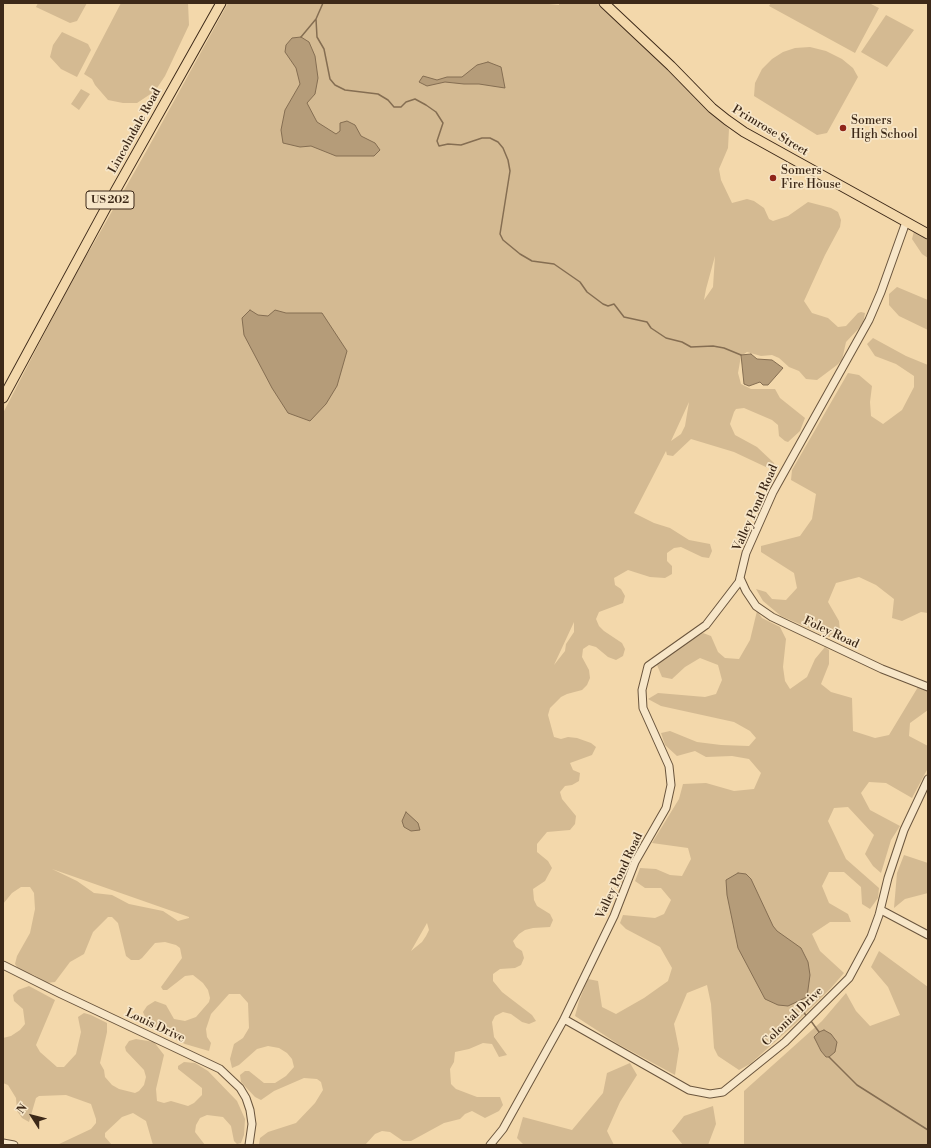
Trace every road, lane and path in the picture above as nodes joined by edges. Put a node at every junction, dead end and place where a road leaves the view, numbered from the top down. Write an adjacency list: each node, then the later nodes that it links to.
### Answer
1 (221, 3): 5 (main road, Lincolndale Road / US 202)
2 (604, 3): 3 (main road, Primrose Street)
3 (906, 222): 4 (main road, Primrose Street); 6 (street, Valley Pond Road)
4 (928, 234)
5 (3, 398)
6 (740, 578): 7 (street, Foley Road); 12 (street, Valley Pond Road)
7 (928, 687)
8 (928, 779): 9 (street, Colonial Drive)
9 (881, 910): 10 (street); 12 (street, Colonial Drive)
10 (928, 935)
11 (3, 965): 15 (street, Louis Drive)
12 (564, 1019): 16 (street, Valley Pond Road)
13 (3, 1143): 14 (street)
14 (14, 1145)
15 (250, 1145)
16 (490, 1145)

